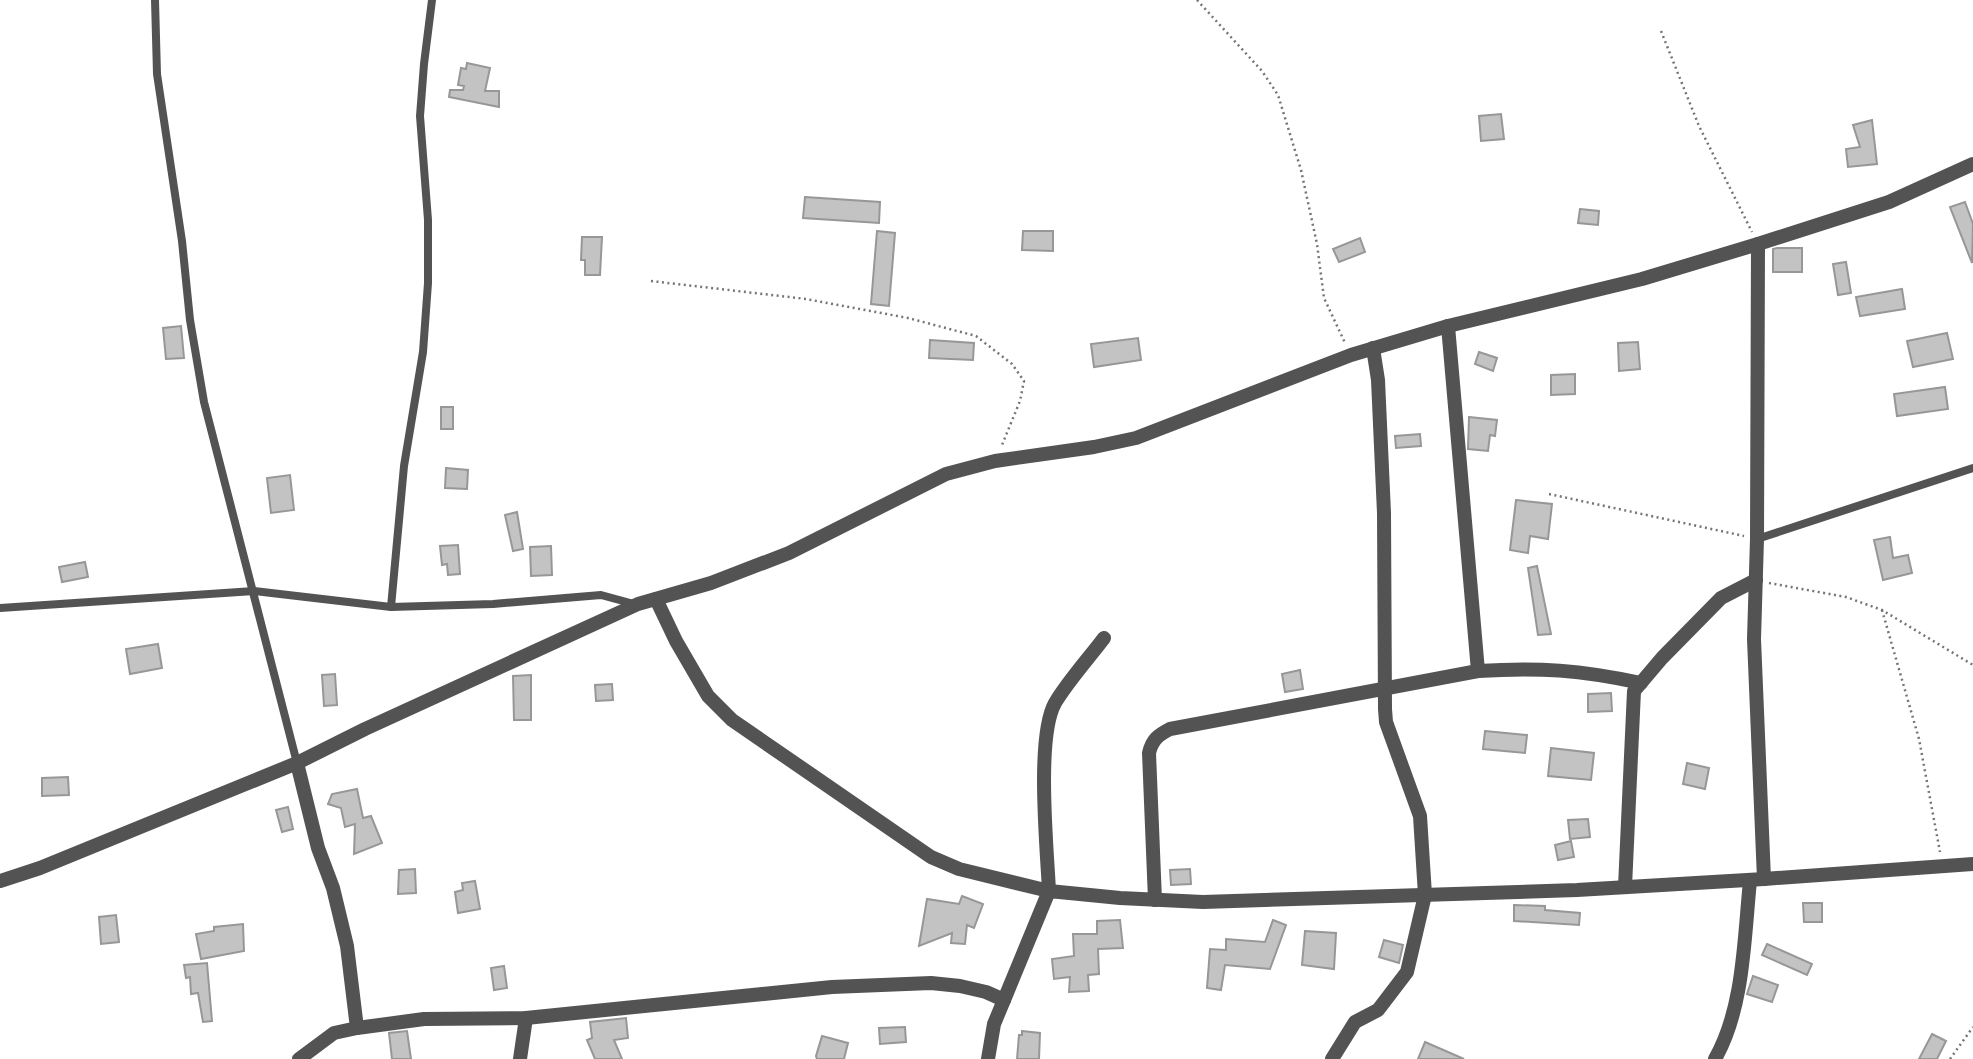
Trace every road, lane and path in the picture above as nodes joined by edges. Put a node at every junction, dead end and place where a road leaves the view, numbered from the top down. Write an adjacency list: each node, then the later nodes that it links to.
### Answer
1 (155, 0): 16 (lane)
2 (432, 0): 19 (lane)
3 (1197, 0): 10 (path)
4 (1661, 31): 6 (path)
5 (1973, 164): 6 (street)
6 (1758, 244): 8 (street); 14 (street)
7 (651, 281): 11 (path)
8 (1448, 327): 9 (street); 24 (street)
9 (1373, 348): 10 (street); 26 (street)
10 (1351, 355): 11 (street)
11 (995, 461): 17 (street)
12 (1973, 468): 14 (lane)
13 (1549, 494): 14 (path)
14 (1757, 539): 15 (street)
15 (1756, 580): 21 (path); 25 (street); 30 (street)
16 (254, 591): 19 (lane); 20 (lane); 27 (lane)
17 (656, 599): 18 (street); 33 (street)
18 (638, 604): 19 (lane); 27 (street)
19 (391, 607)
20 (0, 608)
21 (1882, 610): 23 (path); 29 (path)
22 (1104, 638): 33 (street)
23 (1973, 665)
24 (1478, 671): 25 (street); 26 (street)
25 (1641, 683): 32 (street)
26 (1386, 688): 34 (street); 35 (street)
27 (297, 762): 31 (street); 39 (street)
28 (1973, 864): 29 (street)
29 (1942, 865): 30 (street)
30 (1757, 880): 32 (street); 44 (street)
31 (0, 881)
32 (1625, 887): 34 (street)
33 (1049, 891): 35 (street); 36 (street)
34 (1425, 895): 35 (street); 43 (street)
35 (1155, 900)
36 (1004, 1000): 37 (street); 42 (street)
37 (526, 1018): 39 (street); 41 (street)
38 (1973, 1027): 45 (path)
39 (357, 1028): 40 (street)
40 (299, 1059)
41 (520, 1059)
42 (988, 1059)
43 (1332, 1059)
44 (1715, 1059)
45 (1950, 1059)

